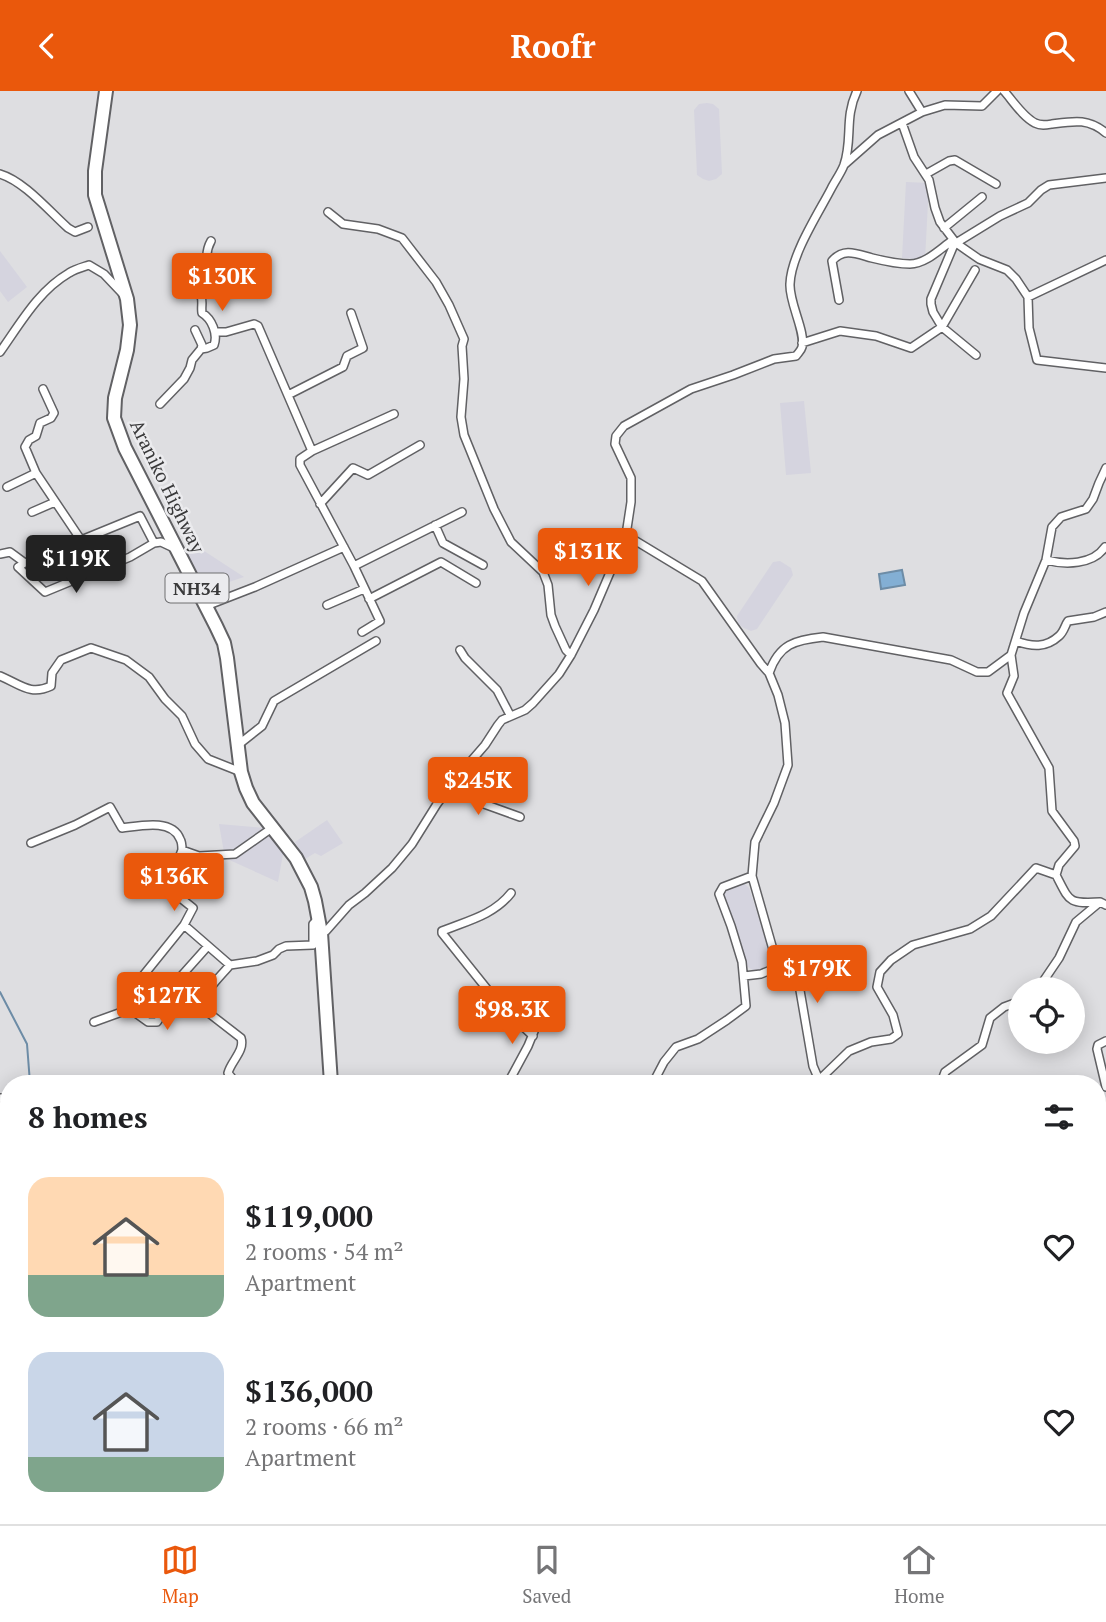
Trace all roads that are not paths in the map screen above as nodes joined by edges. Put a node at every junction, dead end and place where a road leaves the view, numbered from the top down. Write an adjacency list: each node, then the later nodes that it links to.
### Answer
1 (106, 91): 23 (highway, Araniko Highway / NH34)
2 (858, 91): 9 (street)
3 (909, 91): 6 (street)
4 (997, 91): 6 (street)
5 (1003, 91): 8 (street)
6 (922, 112): 7 (street)
7 (902, 123): 9 (street); 11 (street)
8 (1106, 133)
9 (844, 166): 29 (street)
10 (0, 174): 16 (street)
11 (926, 174): 13 (street); 17 (street)
12 (1106, 178): 19 (street)
13 (996, 184)
14 (982, 197): 17 (street)
15 (328, 212): 69 (street)
16 (88, 227)
17 (944, 229): 19 (street)
18 (211, 241): 28 (street)
19 (954, 242): 22 (street); 24 (street); 26 (street)
20 (1106, 260): 22 (street)
21 (975, 270): 26 (street)
22 (1028, 297): 33 (street)
23 (127, 299): 31 (street); 53 (highway, Araniko Highway / NH34)
24 (839, 300)
25 (351, 313): 35 (street)
26 (942, 327): 29 (street); 32 (street)
27 (195, 330): 30 (street)
28 (215, 333): 30 (street); 35 (street)
29 (802, 343): 48 (street)
30 (201, 349): 36 (street)
31 (0, 352)
32 (976, 355)
33 (1106, 368)
34 (43, 389): 41 (street)
35 (288, 395): 39 (street)
36 (160, 404)
37 (394, 414): 39 (street)
38 (420, 445): 44 (street)
39 (312, 451): 44 (street)
40 (1106, 468): 55 (street)
41 (36, 473): 42 (street); 43 (street)
42 (7, 487)
43 (55, 502): 45 (street); 49 (street)
44 (320, 504): 51 (street)
45 (32, 512)
46 (461, 512): 47 (street)
47 (435, 525): 57 (street); 58 (street)
48 (626, 535): 69 (street); 71 (street)
49 (81, 540): 50 (street); 56 (street)
50 (154, 543): 53 (street); 56 (street)
51 (344, 547): 58 (street); 62 (street)
52 (1105, 547): 55 (street)
53 (178, 550): 62 (highway, Araniko Highway / NH34)
54 (0, 554): 56 (street)
55 (1046, 560): 67 (street)
56 (25, 563)
57 (484, 565)
58 (354, 566): 60 (street)
59 (475, 583): 61 (street)
60 (364, 589): 61 (street); 63 (street)
61 (369, 599): 65 (street)
62 (206, 605): 74 (highway, Araniko Highway / NH34)
63 (327, 605)
64 (1106, 612): 67 (street)
65 (362, 632)
66 (376, 641): 74 (street)
67 (1016, 641): 70 (street)
68 (460, 650): 73 (street)
69 (572, 655): 73 (street)
70 (1011, 655): 71 (street); 81 (street)
71 (769, 674): 82 (street)
72 (0, 676): 75 (street)
73 (510, 715): 76 (street)
74 (238, 745): 75 (highway, Araniko Highway / NH34)
75 (242, 772): 78 (highway, Araniko Highway / NH34)
76 (453, 782): 77 (street); 86 (street)
77 (520, 817)
78 (272, 828): 80 (street); 86 (highway, Araniko Highway / NH34)
79 (31, 843): 80 (street)
80 (182, 850): 85 (street)
81 (1056, 875): 84 (street); 103 (street)
82 (752, 876): 88 (street); 90 (street)
83 (511, 893): 96 (street)
84 (1103, 903): 91 (street)
85 (184, 925): 87 (street); 92 (street)
86 (321, 927): 89 (street); 99 (highway, Araniko Highway / NH34)
87 (208, 946): 89 (street); 92 (street)
88 (777, 958): 90 (street); 102 (street)
89 (230, 965): 98 (street)
90 (744, 976): 101 (street)
91 (1046, 977)
92 (158, 1002): 95 (street)
93 (1008, 1005): 104 (street)
94 (539, 1019): 96 (street)
95 (93, 1022)
96 (533, 1036): 100 (street)
97 (1106, 1041): 105 (street)
98 (230, 1075)
99 (330, 1075)
100 (512, 1075)
101 (657, 1075)
102 (816, 1075)
103 (826, 1075)
104 (943, 1075)
105 (1103, 1075)

